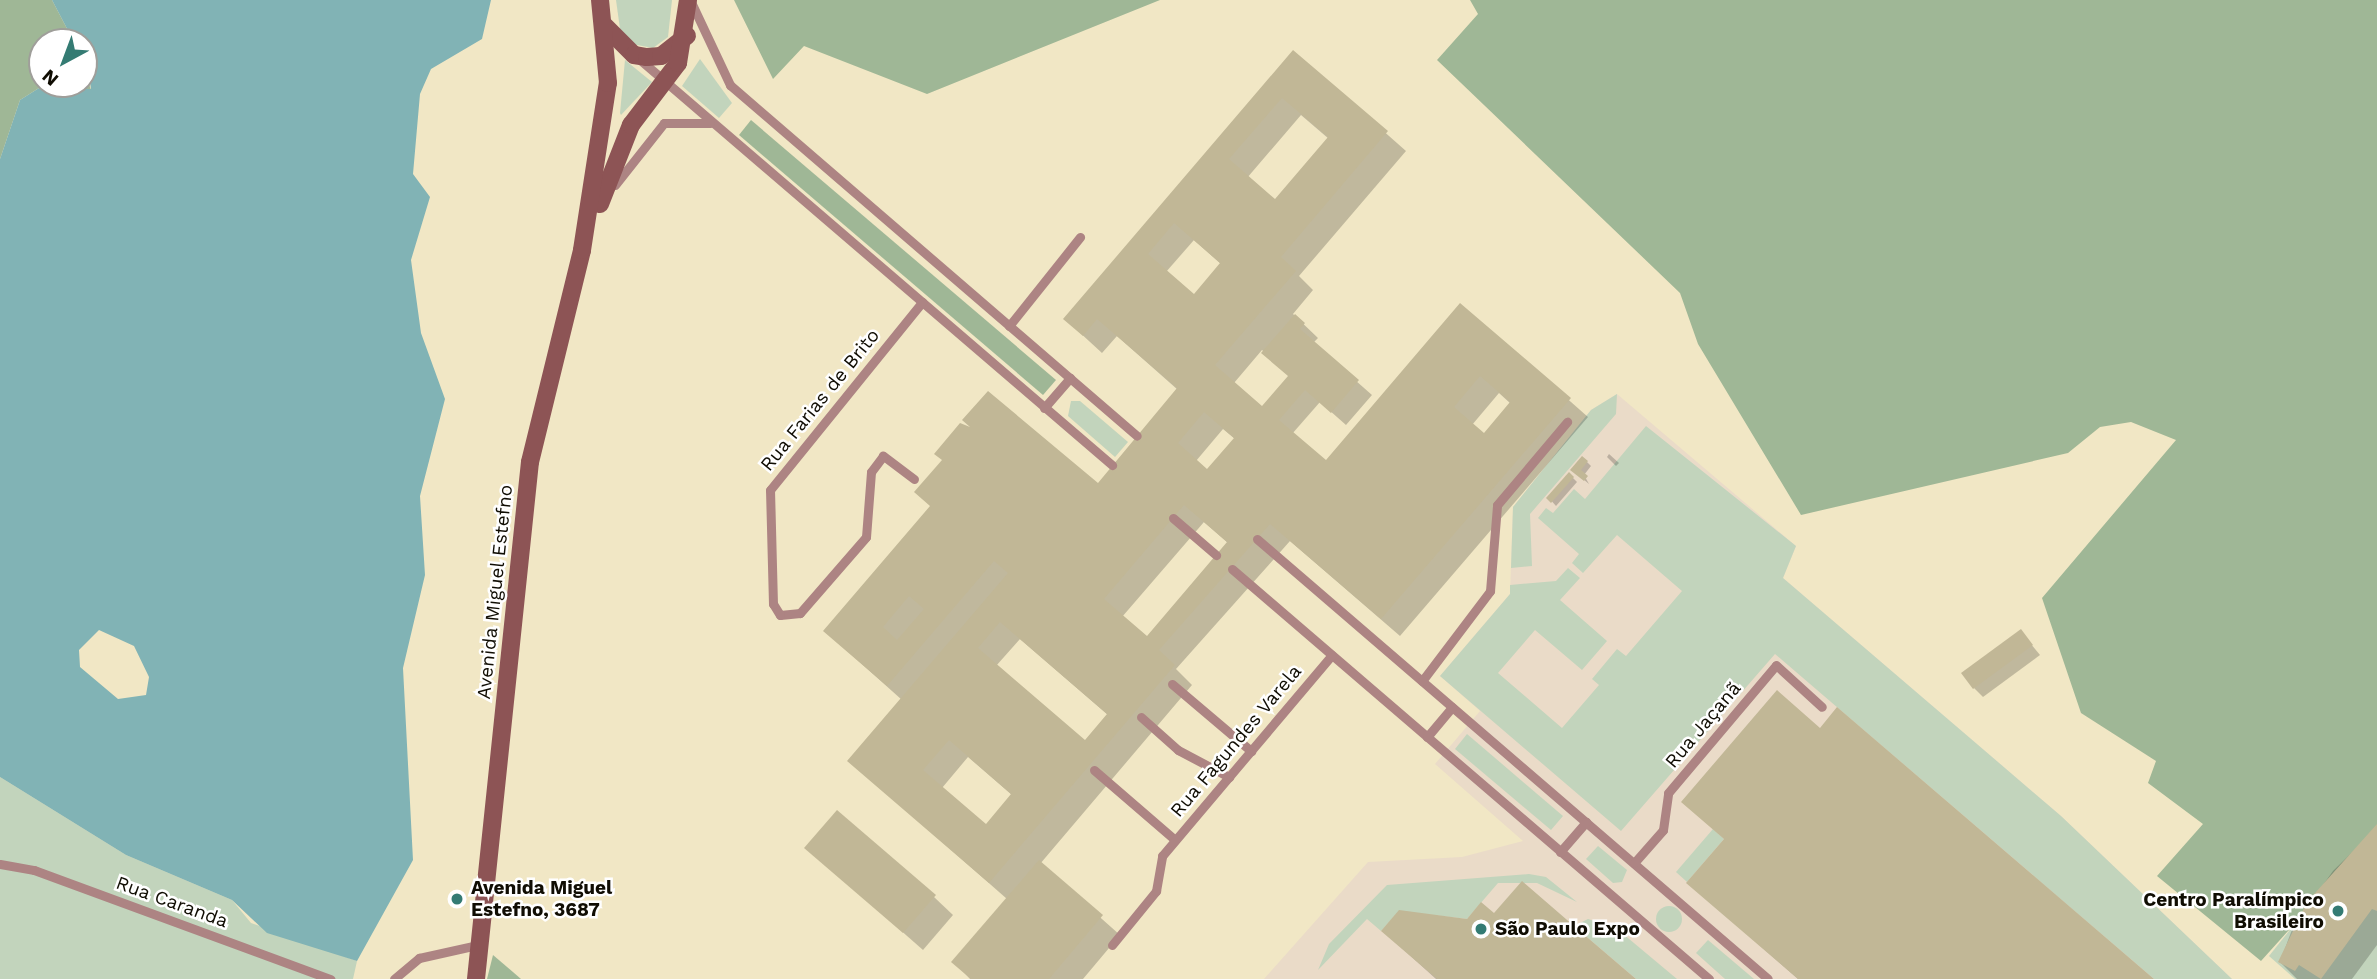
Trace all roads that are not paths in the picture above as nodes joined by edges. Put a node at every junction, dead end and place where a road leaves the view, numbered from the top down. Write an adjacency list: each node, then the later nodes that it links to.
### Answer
1 (600, 0): 3 (main road, Avenida Miguel Estefno)
2 (689, 0): 4 (main road, Avenida Miguel Estefno); 12 (lane)
3 (605, 26): 5 (main road); 10 (main road, Avenida Miguel Estefno)
4 (687, 36): 5 (main road); 6 (main road, Avenida Miguel Estefno)
5 (634, 55): 6 (lane)
6 (666, 82): 7 (lane); 8 (main road, Avenida Miguel Estefno)
7 (713, 124): 8 (lane); 11 (lane)
8 (596, 216): 10 (main road, Avenida Miguel Estefno)
9 (1080, 237): 12 (lane)
10 (582, 250): 38 (main road, Avenida Miguel Estefno)
11 (922, 302): 14 (lane); 18 (lane, Rua Farias de Brito)
12 (1009, 326): 13 (lane)
13 (1070, 378): 14 (lane); 16 (lane)
14 (1044, 408): 17 (lane)
15 (1567, 422): 24 (lane)
16 (1137, 436)
17 (1112, 465)
18 (914, 479)
19 (1173, 518): 21 (lane)
20 (1257, 539): 24 (lane)
21 (1216, 555)
22 (1232, 569): 23 (lane)
23 (1332, 655): 29 (lane); 30 (lane, Rua Fagundes Varela)
24 (1422, 681): 26 (lane)
25 (1172, 684): 30 (lane)
26 (1452, 707): 29 (lane); 33 (lane)
27 (1822, 707): 36 (lane, Rua Jaçanã)
28 (1141, 717): 32 (lane)
29 (1427, 737): 35 (lane)
30 (1251, 751): 32 (lane, Rua Fagundes Varela)
31 (1094, 770): 34 (lane)
32 (1229, 777): 34 (lane, Rua Fagundes Varela)
33 (1586, 822): 35 (lane); 36 (lane)
34 (1175, 840): 39 (lane, Rua Fagundes Varela)
35 (1560, 852): 43 (lane)
36 (1634, 863): 44 (lane)
37 (0, 864): 40 (lane, Rua Caranda)
38 (484, 943): 41 (lane); 42 (main road, Avenida Miguel Estefno)
39 (1112, 945)
40 (331, 979)
41 (394, 979)
42 (476, 979)
43 (1709, 979)
44 (1768, 979)

